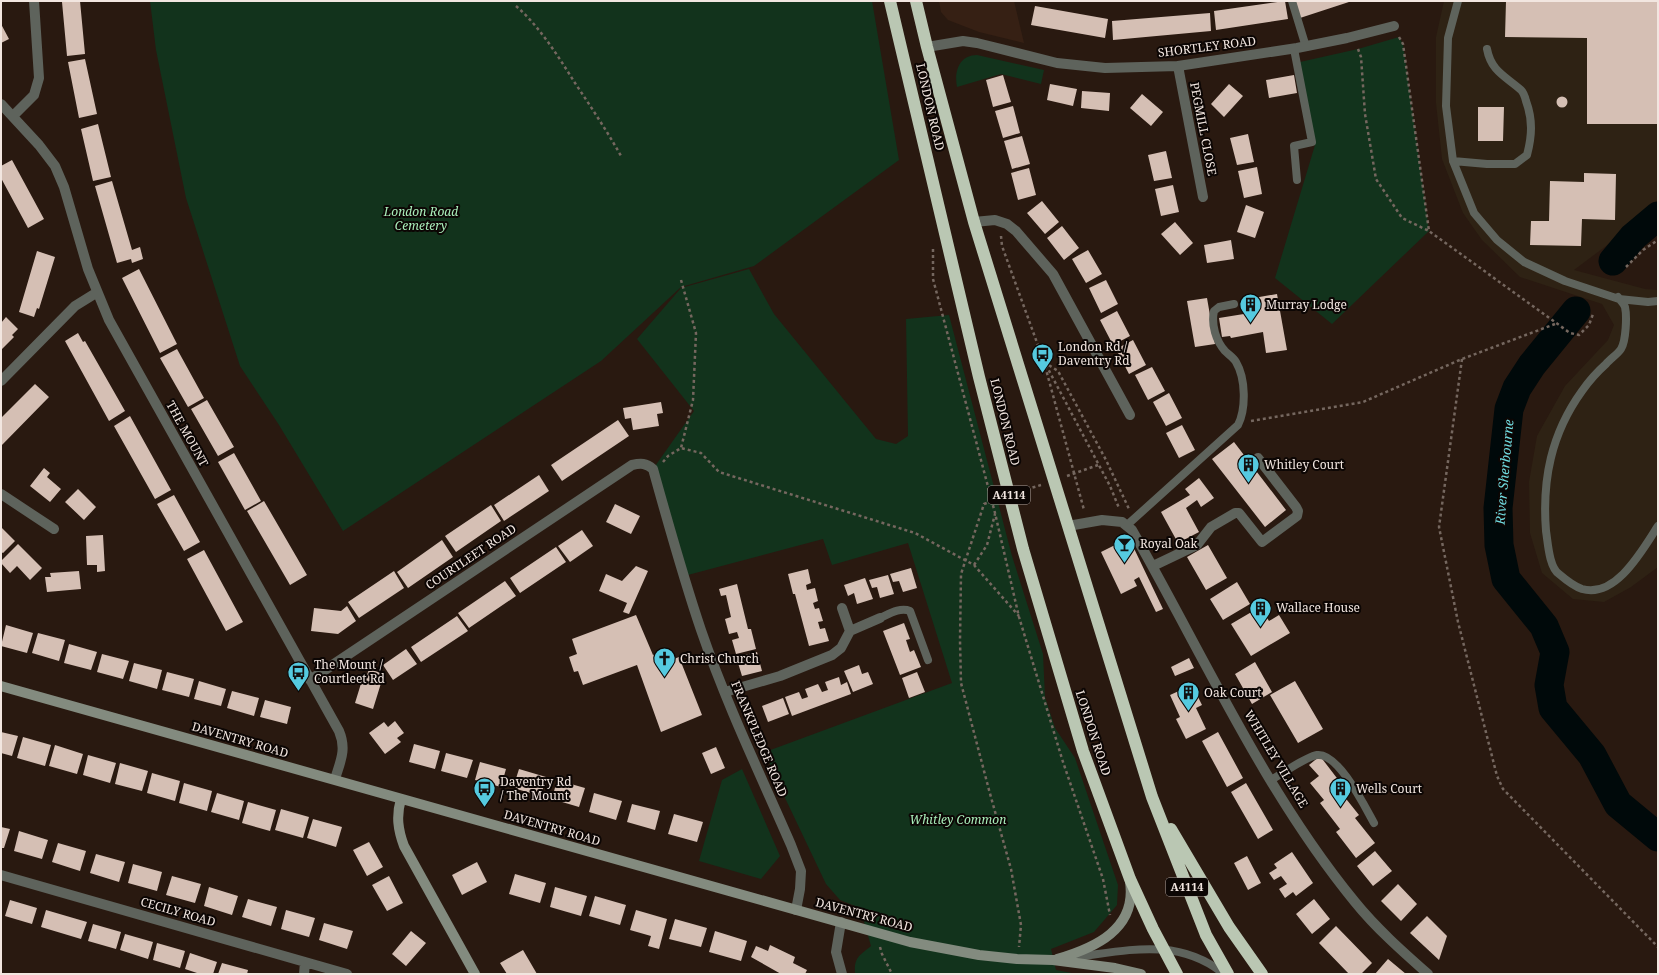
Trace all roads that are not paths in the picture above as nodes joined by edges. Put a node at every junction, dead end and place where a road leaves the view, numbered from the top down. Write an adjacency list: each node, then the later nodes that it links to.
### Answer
1 (34, 1): 13 (street)
2 (890, 1): 45 (highway, LONDON ROAD / A4114)
3 (916, 1): 7 (highway, LONDON ROAD / A4114)
4 (1292, 1): 8 (lane)
5 (1458, 1): 14 (lane)
6 (1394, 26): 8 (street, SHORTLEY ROAD)
7 (927, 47): 11 (street, SHORTLEY ROAD); 17 (highway, LONDON ROAD / A4114)
8 (1306, 47): 9 (street, SHORTLEY ROAD)
9 (1294, 48): 11 (street, SHORTLEY ROAD); 15 (lane)
10 (1487, 48): 14 (lane)
11 (1178, 66): 16 (street, PEGMILL CLOSE)
12 (1, 104): 13 (street, THE MOUNT)
13 (13, 116): 18 (street, THE MOUNT)
14 (1453, 161): 19 (lane)
15 (1297, 180)
16 (1203, 197)
17 (974, 222): 23 (street); 28 (highway, LONDON ROAD / A4114)
18 (96, 293): 22 (street); 36 (street, THE MOUNT)
19 (1619, 298): 20 (lane); 29 (lane)
20 (1658, 301)
21 (1234, 304): 27 (lane)
22 (1, 381)
23 (1130, 415)
24 (1258, 458): 31 (street)
25 (651, 469): 36 (street, COURTLEET ROAD); 38 (street, FRANKPLEDGE ROAD)
26 (1, 494): 30 (street)
27 (1130, 522): 28 (street); 31 (street, WHITLEY VILLAGE)
28 (1068, 526): 41 (highway, LONDON ROAD / A4114)
29 (1658, 526)
30 (54, 529)
31 (1153, 566): 40 (street, WHITLEY VILLAGE)
32 (842, 608): 34 (street)
33 (880, 618): 34 (street); 35 (lane)
34 (850, 630): 38 (street)
35 (928, 660)
36 (310, 680): 39 (street, THE MOUNT)
37 (1, 686): 39 (street, DAVENTRY ROAD)
38 (724, 692): 46 (street, FRANKPLEDGE ROAD)
39 (335, 780): 42 (street, DAVENTRY ROAD)
40 (1271, 780): 43 (lane); 60 (street, WHITLEY VILLAGE)
41 (1152, 797): 58 (highway, LONDON ROAD / A4114); 59 (highway, LONDON ROAD / A4114)
42 (401, 799): 46 (street, DAVENTRY ROAD); 53 (street)
43 (1374, 823)
44 (1, 875): 50 (street, CECILY ROAD)
45 (1130, 879): 48 (highway, LONDON ROAD / A4114); 49 (street, DAVENTRY ROAD)
46 (796, 910): 47 (street, DAVENTRY ROAD)
47 (840, 922): 49 (street, DAVENTRY ROAD); 54 (street)
48 (1163, 949): 49 (lane); 56 (highway, LONDON ROAD / A4114); 57 (lane)
49 (1054, 960): 55 (street, DAVENTRY ROAD)
50 (305, 962): 51 (street); 52 (street, CECILY ROAD)
51 (304, 974)
52 (347, 974)
53 (475, 974)
54 (842, 974)
55 (1141, 974)
56 (1177, 974)
57 (1224, 974)
58 (1228, 974)
59 (1262, 974)
60 (1428, 974)

